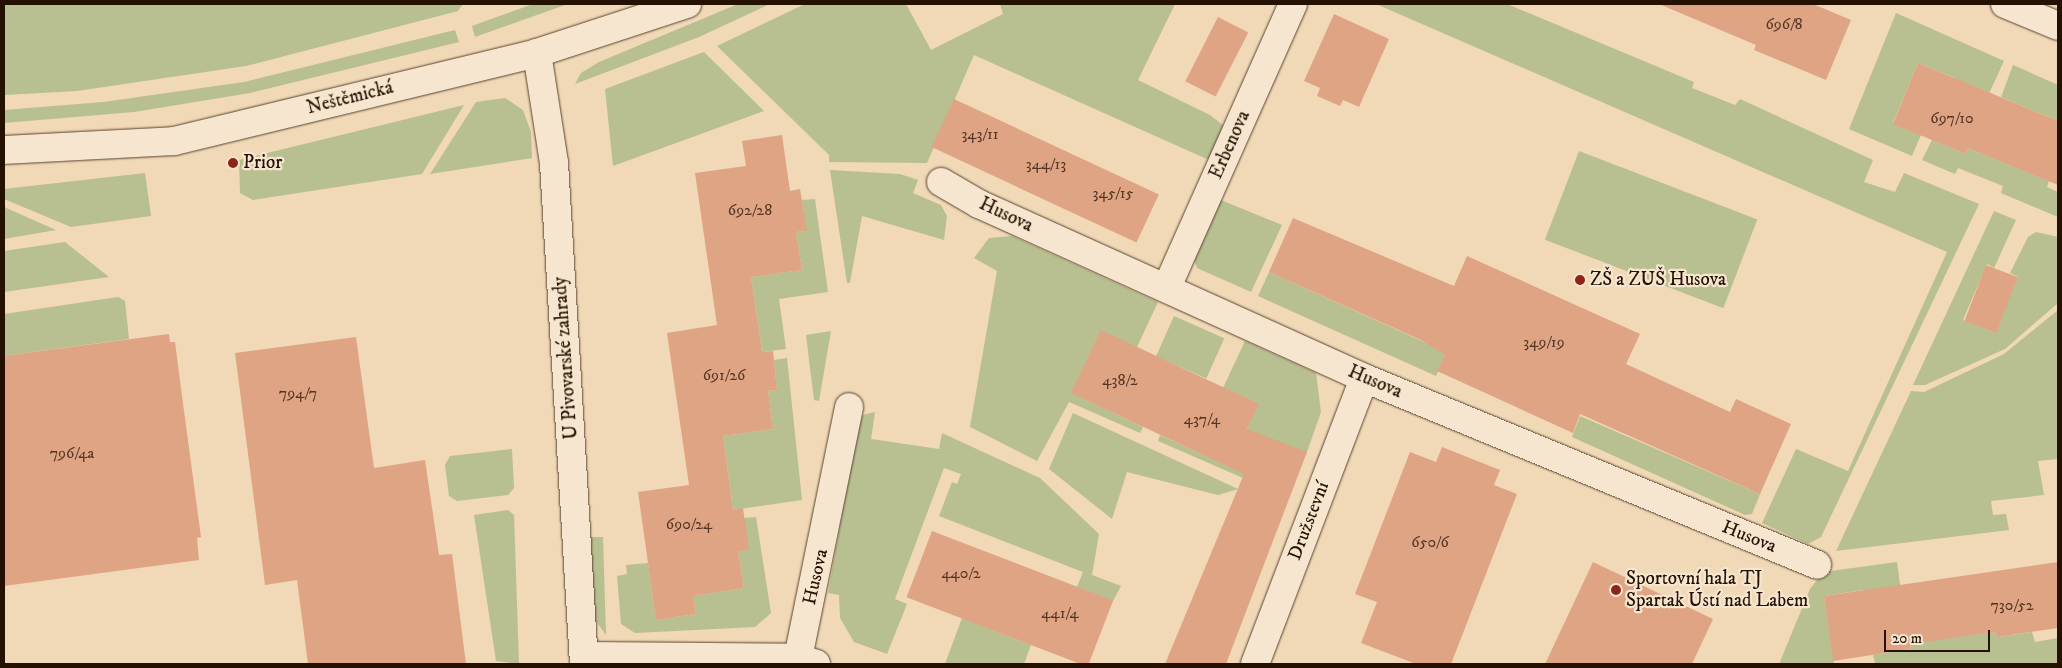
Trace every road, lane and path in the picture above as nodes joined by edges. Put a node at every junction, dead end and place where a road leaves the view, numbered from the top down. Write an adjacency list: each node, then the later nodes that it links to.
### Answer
1 (687, 4): 5 (street, Neštěmická)
2 (1293, 4): 8 (street, Erbenova)
3 (2005, 4): 4 (street)
4 (2058, 26)
5 (537, 53): 6 (street, Neštěmická); 12 (street, U Pivovarské zahrady)
6 (4, 150)
7 (941, 182): 8 (street, Husova)
8 (1167, 287): 9 (street, Husova)
9 (1364, 378): 11 (street, Husova); 14 (street, Družstevní)
10 (850, 407): 13 (street, Husova)
11 (1817, 565)
12 (584, 660): 13 (street)
13 (807, 661)
14 (1255, 664)

